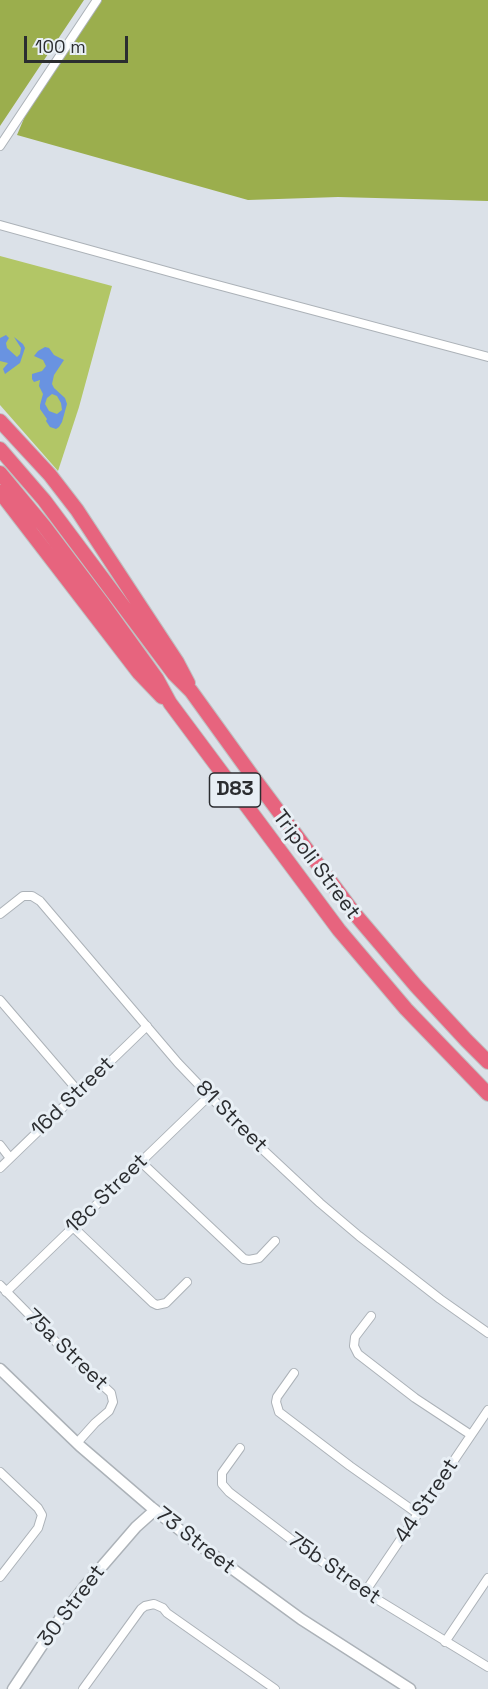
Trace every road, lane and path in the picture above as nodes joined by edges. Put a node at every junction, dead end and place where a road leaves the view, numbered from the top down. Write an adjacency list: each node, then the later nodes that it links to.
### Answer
1 (97, 0): 2 (street)
2 (0, 146)
3 (0, 225): 4 (street)
4 (488, 357)
5 (0, 421): 9 (highway)
6 (0, 449): 9 (highway, Tripoli Street / D83)
7 (0, 473): 10 (highway, Tripoli Street / D83)
8 (0, 492): 10 (highway)
9 (191, 691): 14 (highway, Tripoli Street / D83)
10 (170, 703): 16 (highway, Tripoli Street / D83)
11 (0, 914): 13 (street, 81 Street)
12 (0, 1000): 15 (street)
13 (147, 1026): 15 (street, 16d Street); 17 (street, 81 Street)
14 (488, 1062)
15 (79, 1092): 19 (street, 16d Street)
16 (488, 1094)
17 (209, 1096): 20 (street, 18c Street); 27 (street, 81 Street)
18 (0, 1145): 19 (street)
19 (10, 1158): 21 (street, 16d Street)
20 (141, 1162): 22 (street, 18c Street); 23 (street)
21 (0, 1168)
22 (74, 1227): 24 (street); 25 (street, 18c Street)
23 (275, 1241)
24 (187, 1282)
25 (3, 1289): 32 (street, 75a Street)
26 (371, 1316): 31 (street)
27 (488, 1333)
28 (0, 1369): 32 (street, 73 Street)
29 (294, 1373): 36 (street)
30 (488, 1410): 31 (street, 44 Street)
31 (471, 1435): 36 (street, 44 Street)
32 (79, 1445): 35 (street, 73 Street)
33 (240, 1448): 39 (street, 75b Street)
34 (0, 1473): 37 (street)
35 (153, 1508): 42 (street, 30 Street); 45 (street, 73 Street)
36 (418, 1514): 39 (street, 44 Street)
37 (0, 1577)
38 (488, 1578): 40 (street)
39 (365, 1592): 40 (street, 75b Street)
40 (445, 1642): 41 (street, 75b Street)
41 (488, 1667)
42 (13, 1689)
43 (83, 1689): 44 (street)
44 (275, 1689)
45 (410, 1689)

